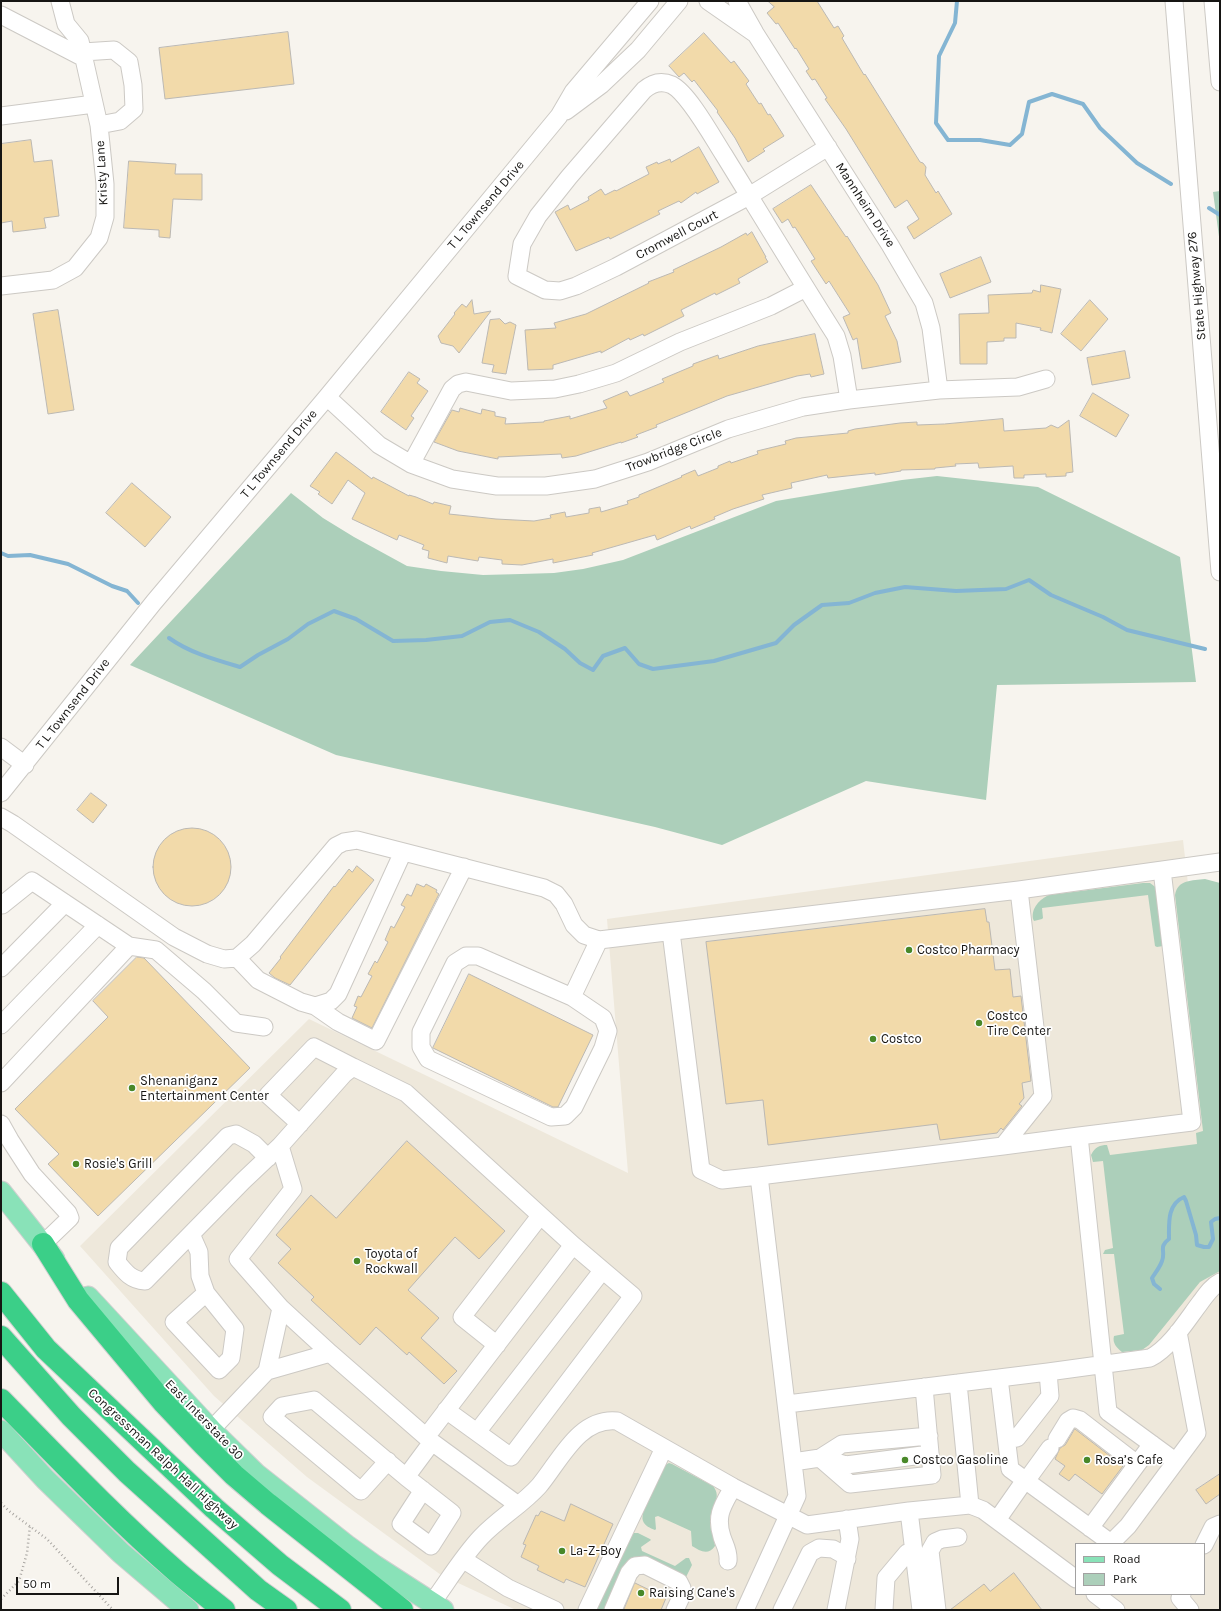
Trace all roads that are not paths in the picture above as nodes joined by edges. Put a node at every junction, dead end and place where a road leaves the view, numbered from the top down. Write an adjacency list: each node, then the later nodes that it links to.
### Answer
1 (60, 1): 10 (street)
2 (650, 1): 14 (street, T L Townsend Drive)
3 (679, 1): 14 (street, T L Townsend Drive)
4 (737, 1): 9 (street, Mannheim Drive)
5 (1174, 1): 25 (street, State Highway 276)
6 (1212, 1): 11 (street)
7 (715, 3): 9 (street, Mannheim Drive)
8 (1, 15): 10 (street)
9 (755, 33): 16 (street, Mannheim Drive)
10 (82, 51): 12 (street, Kristy Lane); 15 (street)
11 (1220, 82)
12 (94, 104): 13 (street); 15 (street, Kristy Lane)
13 (1, 116)
14 (559, 116): 22 (street, T L Townsend Drive)
15 (99, 126): 18 (street, Kristy Lane)
16 (828, 147): 17 (street, Cromwell Court); 21 (street, Mannheim Drive)
17 (749, 196): 17 (street, Cromwell Court); 19 (street)
18 (1, 286)
19 (806, 288): 23 (street); 24 (street)
20 (1046, 379): 21 (street, Trowbridge Circle)
21 (939, 390): 23 (street, Trowbridge Circle)
22 (327, 397): 24 (street, Trowbridge Circle); 27 (street, T L Townsend Drive)
23 (849, 400): 24 (street, Trowbridge Circle)
24 (410, 464)
25 (1220, 572)
26 (1, 747): 27 (street)
27 (25, 765): 28 (street, T L Townsend Drive)
28 (1, 794)
29 (1, 817): 41 (street)
30 (403, 852): 32 (street); 41 (street); 44 (street)
31 (1220, 862): 33 (street)
32 (464, 867): 39 (street); 44 (street)
33 (1162, 870): 34 (street); 51 (street)
34 (1019, 890): 38 (street); 53 (street)
35 (65, 903): 36 (street); 37 (street); 42 (street)
36 (1, 905)
37 (98, 925): 40 (street); 45 (street)
38 (671, 932): 39 (street); 55 (street)
39 (599, 940): 43 (street)
40 (129, 946): 46 (street); 48 (street)
41 (237, 958): 44 (street)
42 (1, 968)
43 (572, 997): 43 (street)
44 (315, 1006)
45 (1, 1025)
46 (264, 1027)
47 (353, 1067): 50 (street); 50 (street); 57 (street)
48 (1, 1083)
49 (1, 1124): 59 (street)
50 (300, 1124): 52 (street)
51 (1079, 1136): 53 (street); 70 (street)
52 (280, 1146): 54 (street); 65 (street)
53 (1003, 1146): 55 (street)
54 (268, 1158): 58 (street); 58 (street)
55 (759, 1176): 77 (street)
56 (1, 1192): 59 (main road, East Interstate 30)
57 (540, 1216): 60 (street); 68 (street)
58 (191, 1234): 63 (street)
59 (43, 1244): 79 (main road, East Interstate 30); 119 (highway)
60 (573, 1245): 61 (street); 68 (street)
61 (602, 1271): 81 (street); 81 (street)
62 (1220, 1282): 66 (street)
63 (206, 1293)
64 (1, 1294): 118 (highway, Congressman Ralph Hall Highway)
65 (281, 1308): 69 (street); 71 (street)
66 (1178, 1332): 70 (street); 89 (street)
67 (1, 1337): 117 (highway)
68 (497, 1345): 78 (street)
69 (330, 1353): 71 (street); 83 (street)
70 (1102, 1366): 72 (street); 85 (street)
71 (267, 1371): 79 (street)
72 (1048, 1372): 73 (street); 84 (street)
73 (999, 1378): 74 (street); 84 (street)
74 (958, 1383): 75 (street); 97 (street)
75 (924, 1387): 77 (street); 82 (street)
76 (1, 1400): 116 (highway)
77 (787, 1404): 90 (street)
78 (446, 1410): 81 (street); 83 (street)
79 (211, 1430): 114 (main road, East Interstate 30)
80 (1, 1432): 115 (main road)
81 (477, 1432)
82 (929, 1436): 87 (street); 87 (street)
83 (429, 1439): 92 (street); 96 (street)
84 (1007, 1440): 93 (street)
85 (1152, 1444): 89 (street); 91 (street)
86 (664, 1448): 94 (street); 96 (street); 121 (street)
87 (820, 1458): 90 (street)
88 (388, 1461): 88 (street); 92 (street)
89 (1176, 1461): 106 (street)
90 (793, 1462): 99 (street)
91 (1137, 1464): 93 (street); 103 (street)
92 (406, 1477): 95 (street)
93 (1025, 1480): 101 (street); 103 (street)
94 (733, 1487): 99 (street); 111 (street)
95 (423, 1490)
96 (518, 1505): 110 (street)
97 (970, 1505): 98 (street); 101 (street)
98 (909, 1512): 100 (street); 108 (street)
99 (788, 1516): 100 (street); 124 (street)
100 (847, 1519): 109 (street)
101 (997, 1520): 112 (street)
102 (1220, 1524): 107 (street)
103 (1090, 1528): 105 (street)
104 (958, 1538): 129 (street)
105 (1109, 1543)
106 (1111, 1543)
107 (1205, 1543)
108 (914, 1552): 127 (street); 128 (street)
109 (847, 1559): 125 (street); 126 (street)
110 (464, 1560): 114 (street); 120 (street)
111 (728, 1561)
112 (1075, 1578)
113 (1182, 1595): 130 (street)
114 (438, 1607)
115 (188, 1610)
116 (224, 1610)
117 (286, 1610)
118 (340, 1610)
119 (402, 1610)
120 (555, 1610)
121 (587, 1610)
122 (613, 1610): 123 (street)
123 (675, 1610)
124 (745, 1610)
125 (782, 1610)
126 (836, 1610)
127 (884, 1610)
128 (921, 1610)
129 (937, 1610)
130 (1190, 1610)

